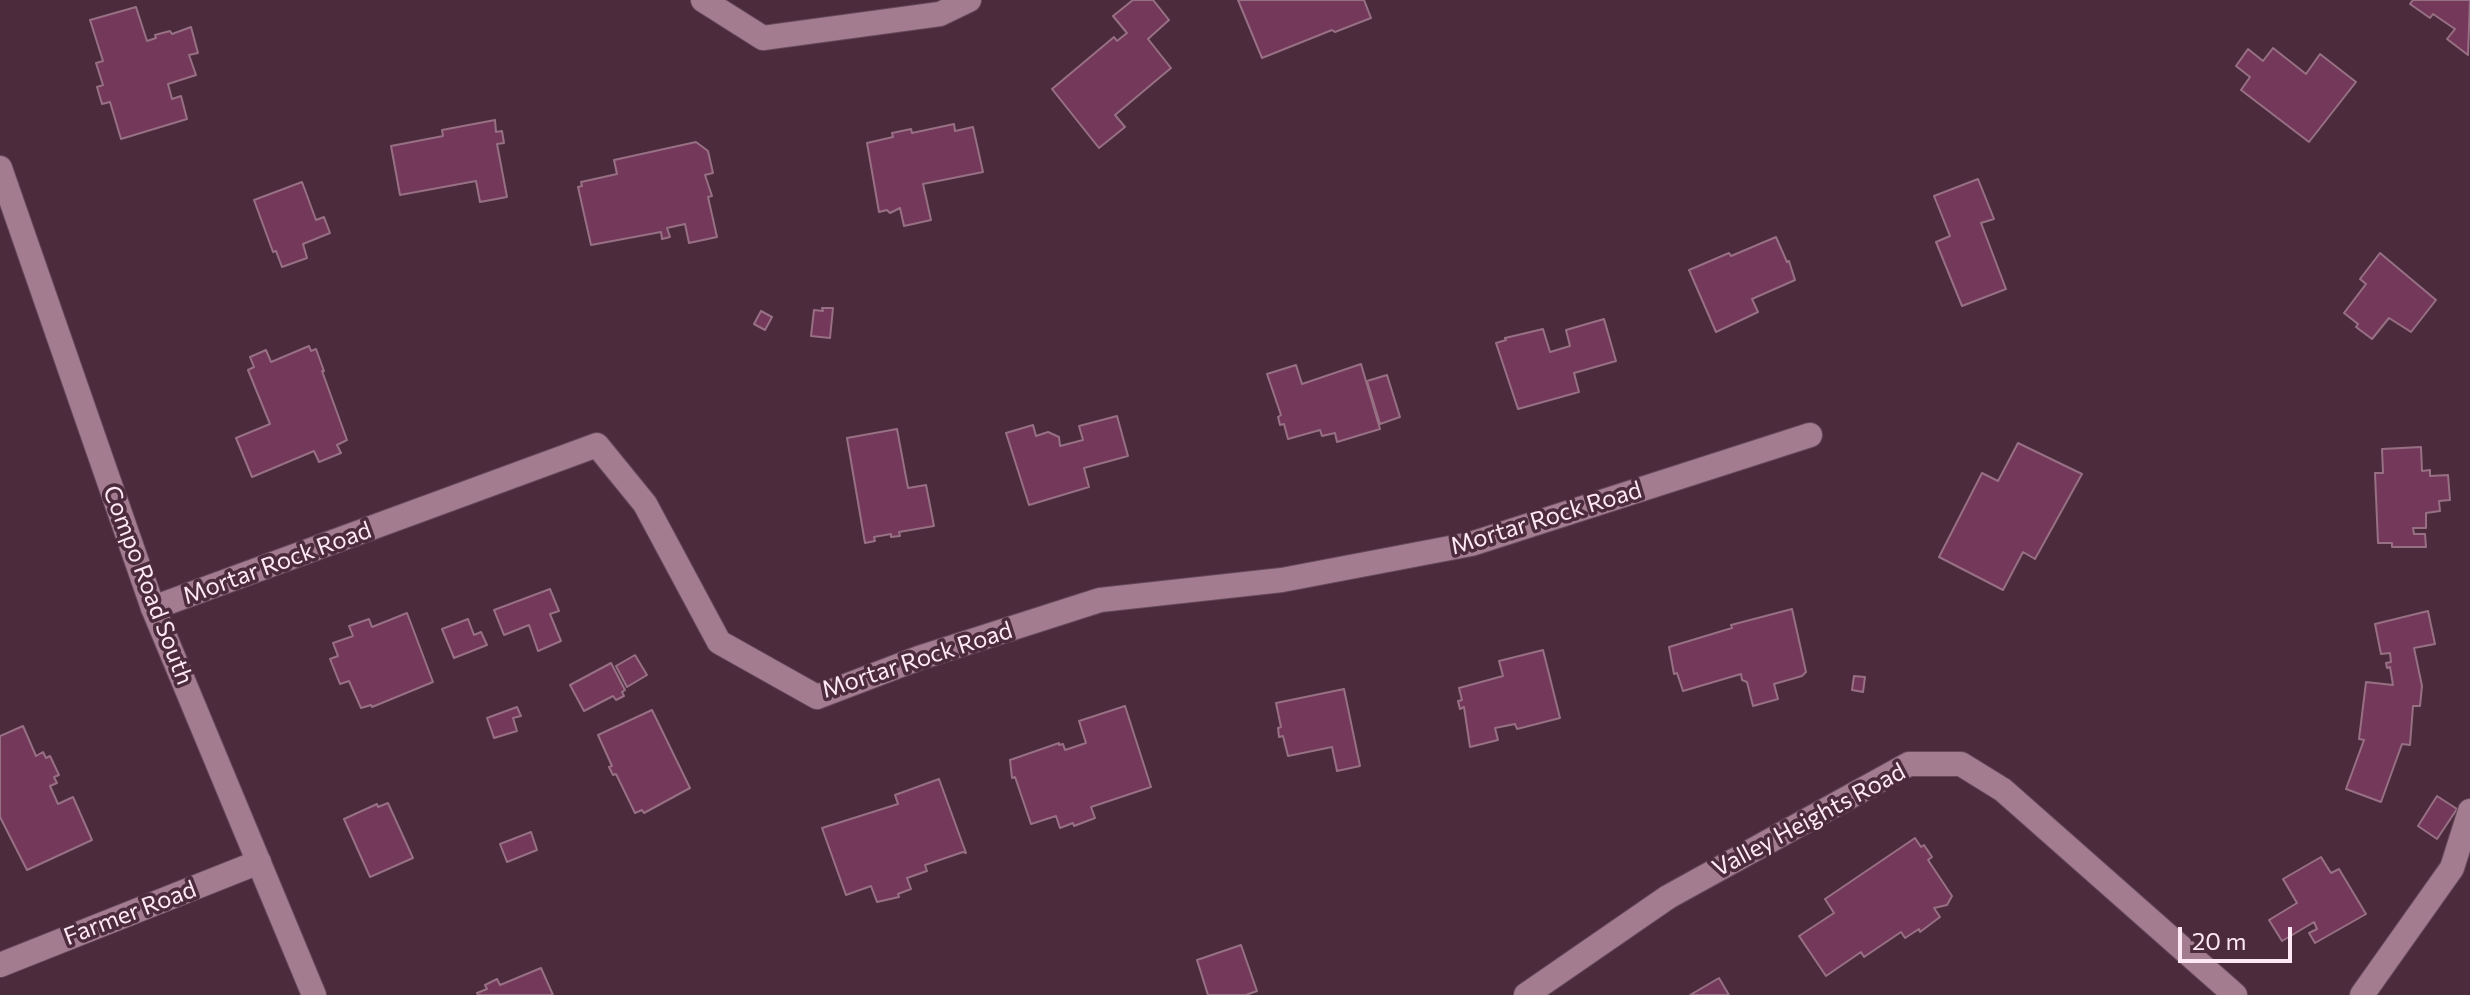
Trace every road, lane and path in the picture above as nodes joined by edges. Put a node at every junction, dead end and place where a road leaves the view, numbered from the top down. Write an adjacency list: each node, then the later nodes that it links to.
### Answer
1 (703, 0): 2 (street)
2 (969, 0)
3 (0, 168): 5 (street, Compo Road South)
4 (1810, 435): 5 (street, Mortar Rock Road)
5 (153, 608): 7 (street, Compo Road South)
6 (2470, 811): 12 (street)
7 (259, 862): 8 (street, Farmer Road); 9 (street, Compo Road South)
8 (0, 965)
9 (314, 995)
10 (1526, 995): 11 (street, Valley Heights Road)
11 (2235, 995)
12 (2362, 995)

